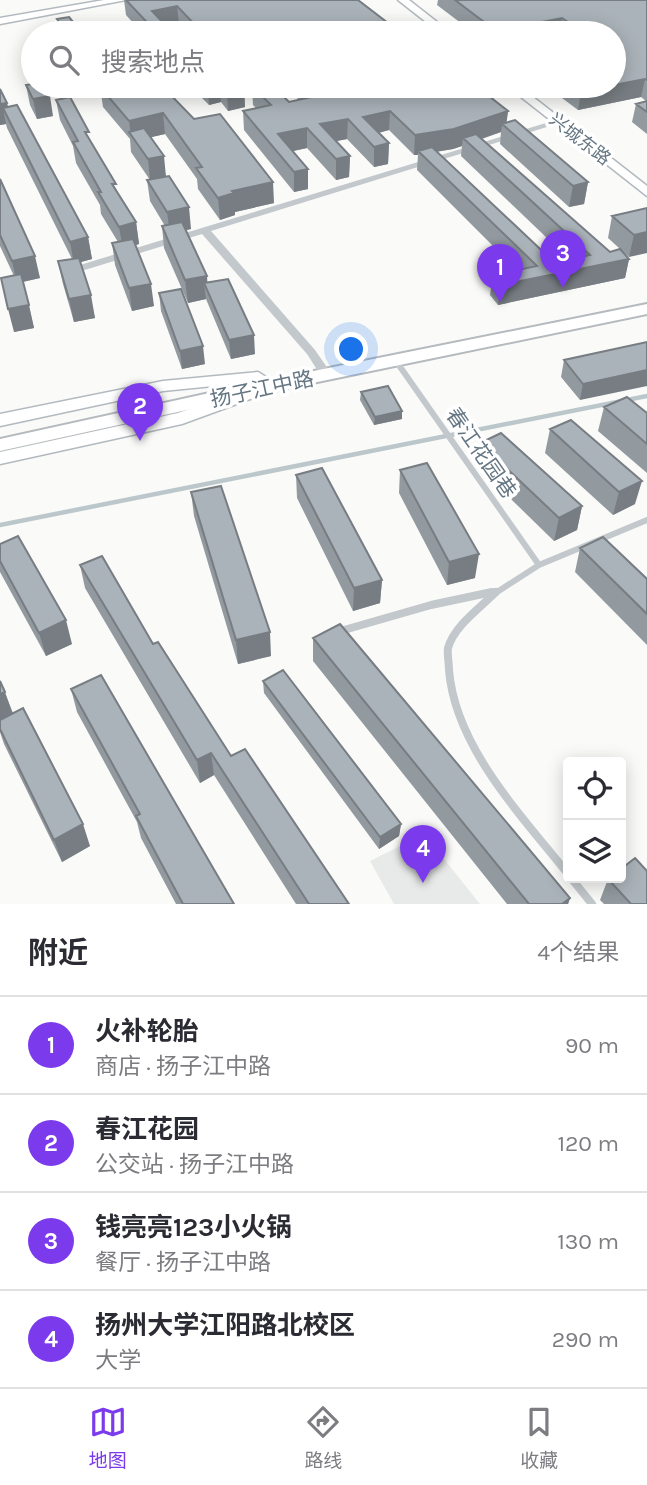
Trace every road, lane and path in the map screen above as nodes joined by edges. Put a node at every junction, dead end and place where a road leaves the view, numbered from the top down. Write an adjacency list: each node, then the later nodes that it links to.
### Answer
1 (97, 0): 5 (street)
2 (121, 0): 5 (street)
3 (403, 0): 6 (street)
4 (414, 0): 7 (street)
5 (0, 19)
6 (430, 21)
7 (441, 21)
8 (528, 98): 10 (street, 兴城东路)
9 (539, 98): 11 (street, 兴城东路)
10 (559, 122): 12 (street, 兴城东路); 13 (street)
11 (647, 181)
12 (647, 192)
13 (205, 231): 14 (street); 18 (street)
14 (84, 267)
15 (647, 296): 18 (main road, 扬子江中路)
16 (647, 309): 17 (main road, 扬子江中路)
17 (396, 361): 18 (main road, 扬子江中路); 25 (lane, 春江花园巷)
18 (324, 370): 19 (main road, 扬子江中路)
19 (261, 382): 20 (street); 21 (main road, 扬子江中路); 22 (main road, 扬子江中路); 23 (street)
20 (0, 420)
21 (0, 432)
22 (0, 445)
23 (0, 457)
24 (647, 520): 25 (lane)
25 (539, 565): 26 (lane)
26 (498, 590): 27 (lane); 28 (lane)
27 (332, 634)
28 (563, 867)
29 (576, 883): 30 (lane)
30 (592, 904)

